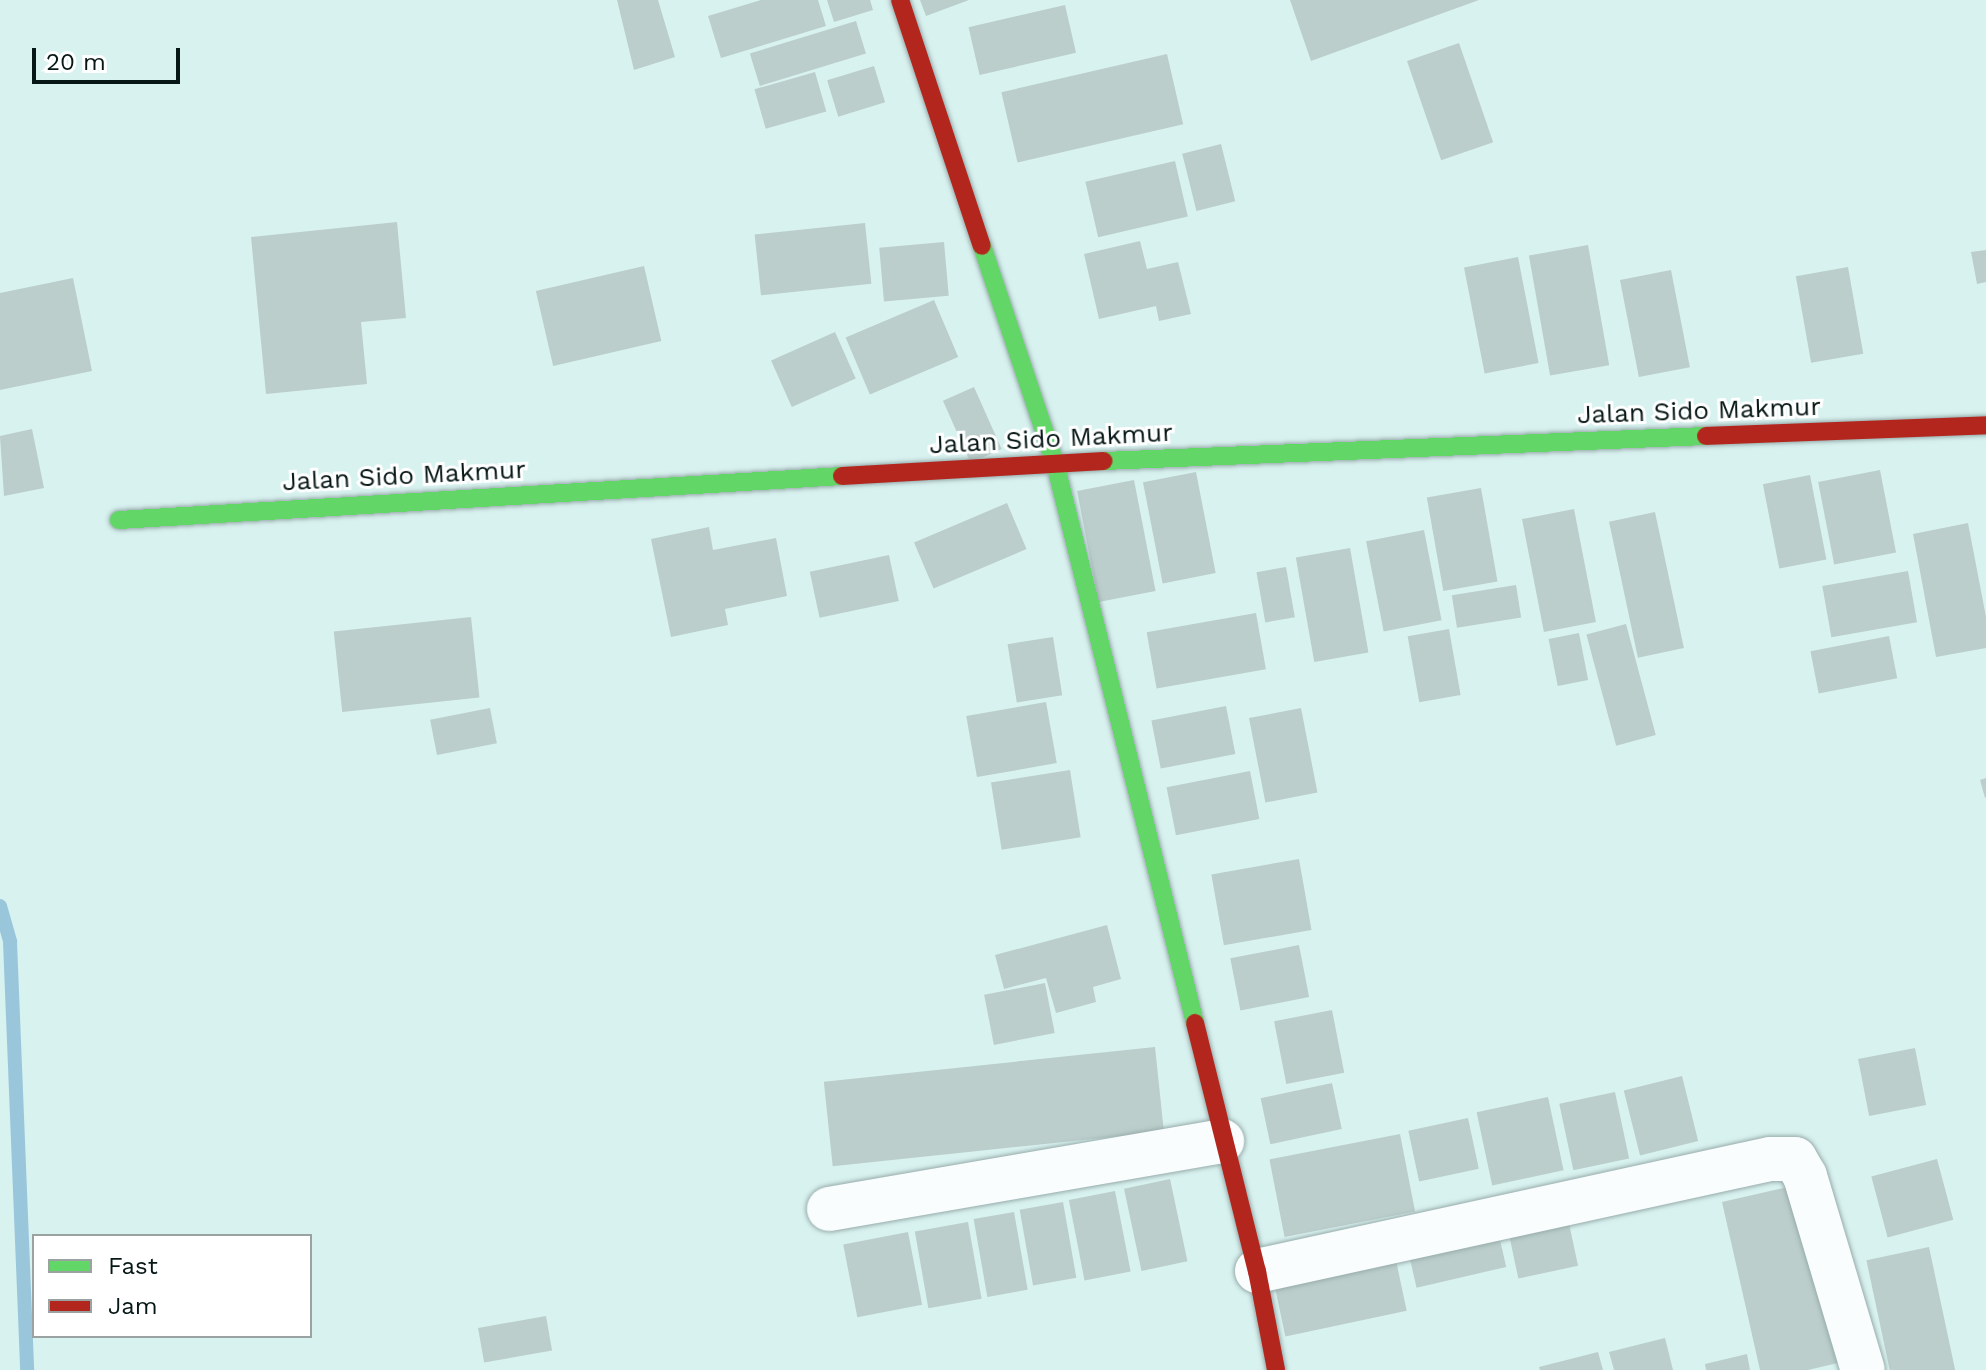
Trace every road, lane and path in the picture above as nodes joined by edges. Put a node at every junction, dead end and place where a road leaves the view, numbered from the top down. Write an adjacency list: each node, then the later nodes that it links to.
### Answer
1 (900, 0): 3 (street)
2 (1986, 425): 3 (street, Jalan Sido Makmur)
3 (1055, 463): 4 (street, Jalan Sido Makmur); 5 (street)
4 (119, 520)
5 (1222, 1141): 6 (street); 7 (street)
6 (829, 1209)
7 (1257, 1271): 8 (street); 9 (street)
8 (1276, 1370)
9 (1863, 1370)

